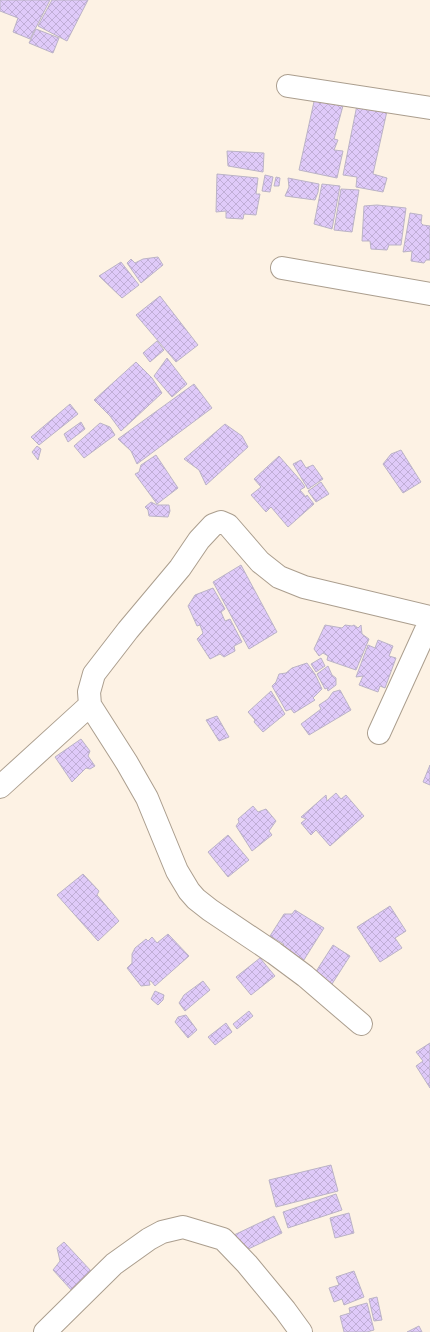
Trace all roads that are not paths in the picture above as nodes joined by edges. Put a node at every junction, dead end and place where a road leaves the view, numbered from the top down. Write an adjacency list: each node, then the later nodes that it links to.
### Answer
1 (288, 86): 2 (street)
2 (430, 108)
3 (282, 268): 4 (street)
4 (430, 294)
5 (430, 617): 7 (street)
6 (430, 621): 8 (street)
7 (90, 705): 9 (street); 10 (street)
8 (379, 733)
9 (0, 787)
10 (360, 1024)
11 (45, 1332): 12 (street)
12 (301, 1332)

